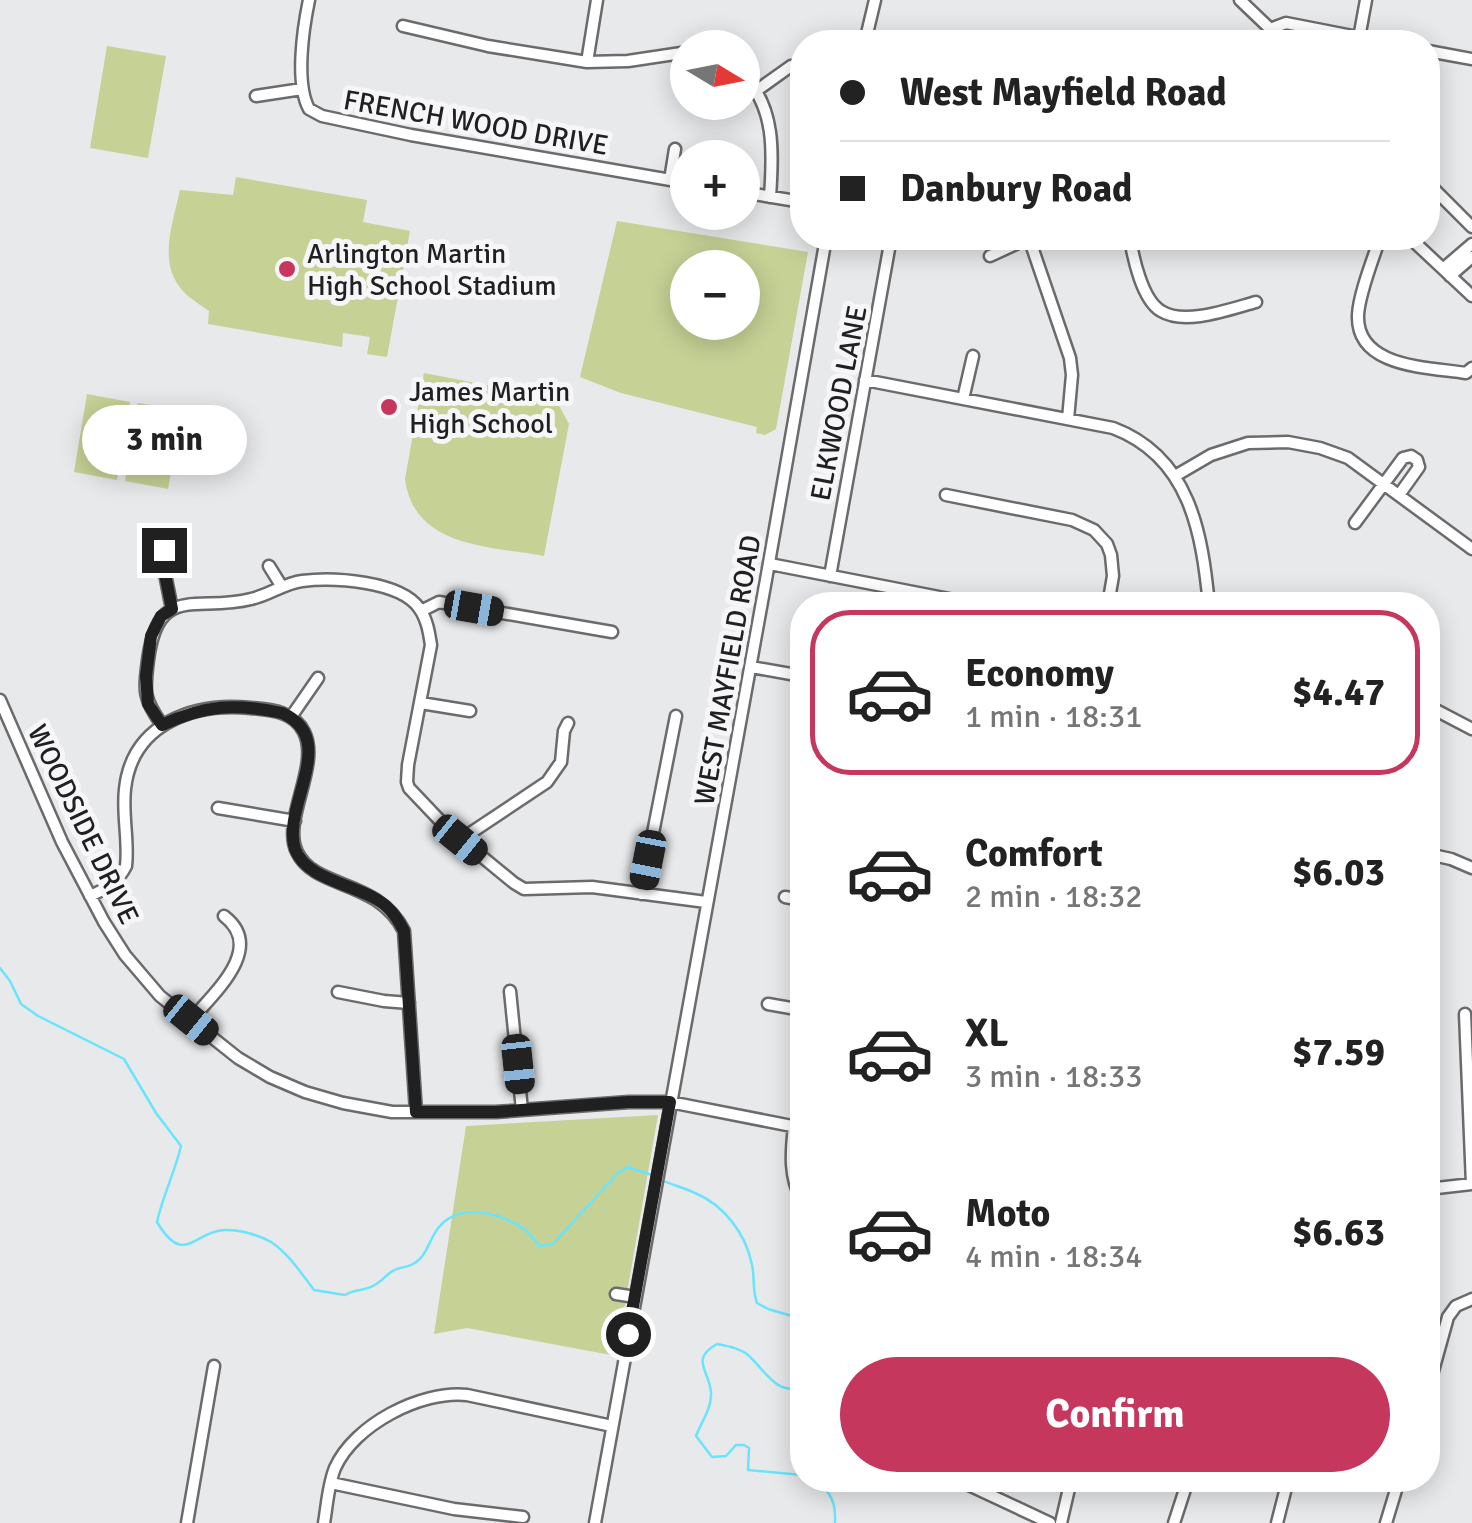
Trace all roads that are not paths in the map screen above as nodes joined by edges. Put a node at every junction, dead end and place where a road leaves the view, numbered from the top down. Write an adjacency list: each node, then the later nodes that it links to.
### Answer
1 (309, 0): 17 (street)
2 (597, 0): 14 (street)
3 (874, 0): 8 (street)
4 (1240, 0): 7 (street)
5 (1366, 0): 10 (street)
6 (403, 26): 14 (street)
7 (1270, 29): 9 (street)
8 (868, 30)
9 (1322, 30)
10 (1360, 30)
11 (670, 54): 14 (street)
12 (1440, 54): 13 (street)
13 (1472, 59)
14 (587, 62)
15 (790, 67): 16 (street)
16 (760, 88)
17 (302, 89): 18 (street); 20 (street, FRENCH WOOD DRIVE)
18 (256, 96)
19 (760, 99): 23 (street)
20 (670, 180)
21 (760, 195): 23 (street)
22 (1440, 195): 25 (street)
23 (770, 196): 24 (street)
24 (790, 200)
25 (1472, 227)
26 (1472, 244): 36 (street)
27 (824, 250): 51 (street, WEST MAYFIELD ROAD)
28 (889, 250): 41 (street, ELKWOOD LANE)
29 (1003, 250): 34 (street)
30 (1033, 250): 43 (street)
31 (1132, 250): 38 (street)
32 (1376, 250): 40 (street)
33 (1423, 250): 36 (street)
34 (990, 256)
35 (1472, 257): 36 (street)
36 (1447, 272): 37 (street)
37 (1472, 296)
38 (1256, 302)
39 (972, 356): 42 (street)
40 (1472, 368)
41 (865, 380): 42 (street); 53 (street, ELKWOOD LANE)
42 (963, 399): 43 (street)
43 (1068, 419): 44 (street)
44 (1175, 476): 45 (street); 57 (street)
45 (1383, 484): 47 (street); 47 (street); 48 (street)
46 (946, 495): 56 (street)
47 (1399, 495): 49 (street)
48 (1355, 523)
49 (1472, 549)
50 (164, 550): 58 (street)
51 (770, 564): 53 (street); 61 (street, WEST MAYFIELD ROAD)
52 (269, 566): 54 (street)
53 (830, 576): 55 (street)
54 (282, 588): 58 (street); 59 (street)
55 (913, 592)
56 (1110, 592)
57 (1207, 592)
58 (172, 609): 71 (street)
59 (422, 611): 60 (street); 65 (street)
60 (612, 632)
61 (751, 667): 62 (street); 82 (street, WEST MAYFIELD ROAD)
62 (790, 674)
63 (318, 678): 69 (street)
64 (0, 700): 79 (street, WOODSIDE DRIVE)
65 (421, 703): 66 (street); 75 (street)
66 (470, 711)
67 (1440, 713): 72 (street)
68 (676, 716): 78 (street)
69 (291, 717): 71 (street); 74 (street)
70 (568, 723): 75 (street)
71 (162, 725): 79 (street)
72 (1472, 729)
73 (218, 808): 74 (street)
74 (295, 822): 86 (street)
75 (460, 840): 78 (street)
76 (1440, 857): 77 (street)
77 (1472, 868)
78 (641, 894): 82 (street)
79 (90, 896): 90 (street, WOODSIDE DRIVE)
80 (785, 897): 81 (street)
81 (790, 898)
82 (706, 902): 91 (street, WEST MAYFIELD ROAD)
83 (224, 916): 90 (street)
84 (338, 992): 86 (street)
85 (510, 992): 92 (street)
86 (410, 1004): 93 (street)
87 (768, 1004): 88 (street)
88 (790, 1008)
89 (1465, 1014): 95 (street)
90 (191, 1020): 93 (street, WOODSIDE DRIVE)
91 (670, 1102): 92 (street, WOODSIDE DRIVE); 94 (street, WOODSIDE DRIVE); 98 (street, WEST MAYFIELD ROAD)
92 (522, 1110): 93 (street, WOODSIDE DRIVE)
93 (416, 1112)
94 (790, 1125)
95 (1472, 1184): 96 (street)
96 (1440, 1188)
97 (616, 1294): 98 (street)
98 (634, 1297): 102 (street, WEST MAYFIELD ROAD)
99 (1472, 1299): 100 (street)
100 (1440, 1345)
101 (214, 1366): 110 (street)
102 (612, 1426): 103 (street); 112 (street, WEST MAYFIELD ROAD)
103 (331, 1483): 109 (street); 111 (street)
104 (984, 1492): 113 (street)
105 (1067, 1492): 114 (street)
106 (1184, 1492): 115 (street)
107 (1285, 1492): 116 (street)
108 (1395, 1492): 117 (street)
109 (523, 1517)
110 (187, 1523)
111 (324, 1523)
112 (595, 1523)
113 (1050, 1523)
114 (1061, 1523)
115 (1174, 1523)
116 (1278, 1523)
117 (1386, 1523)

